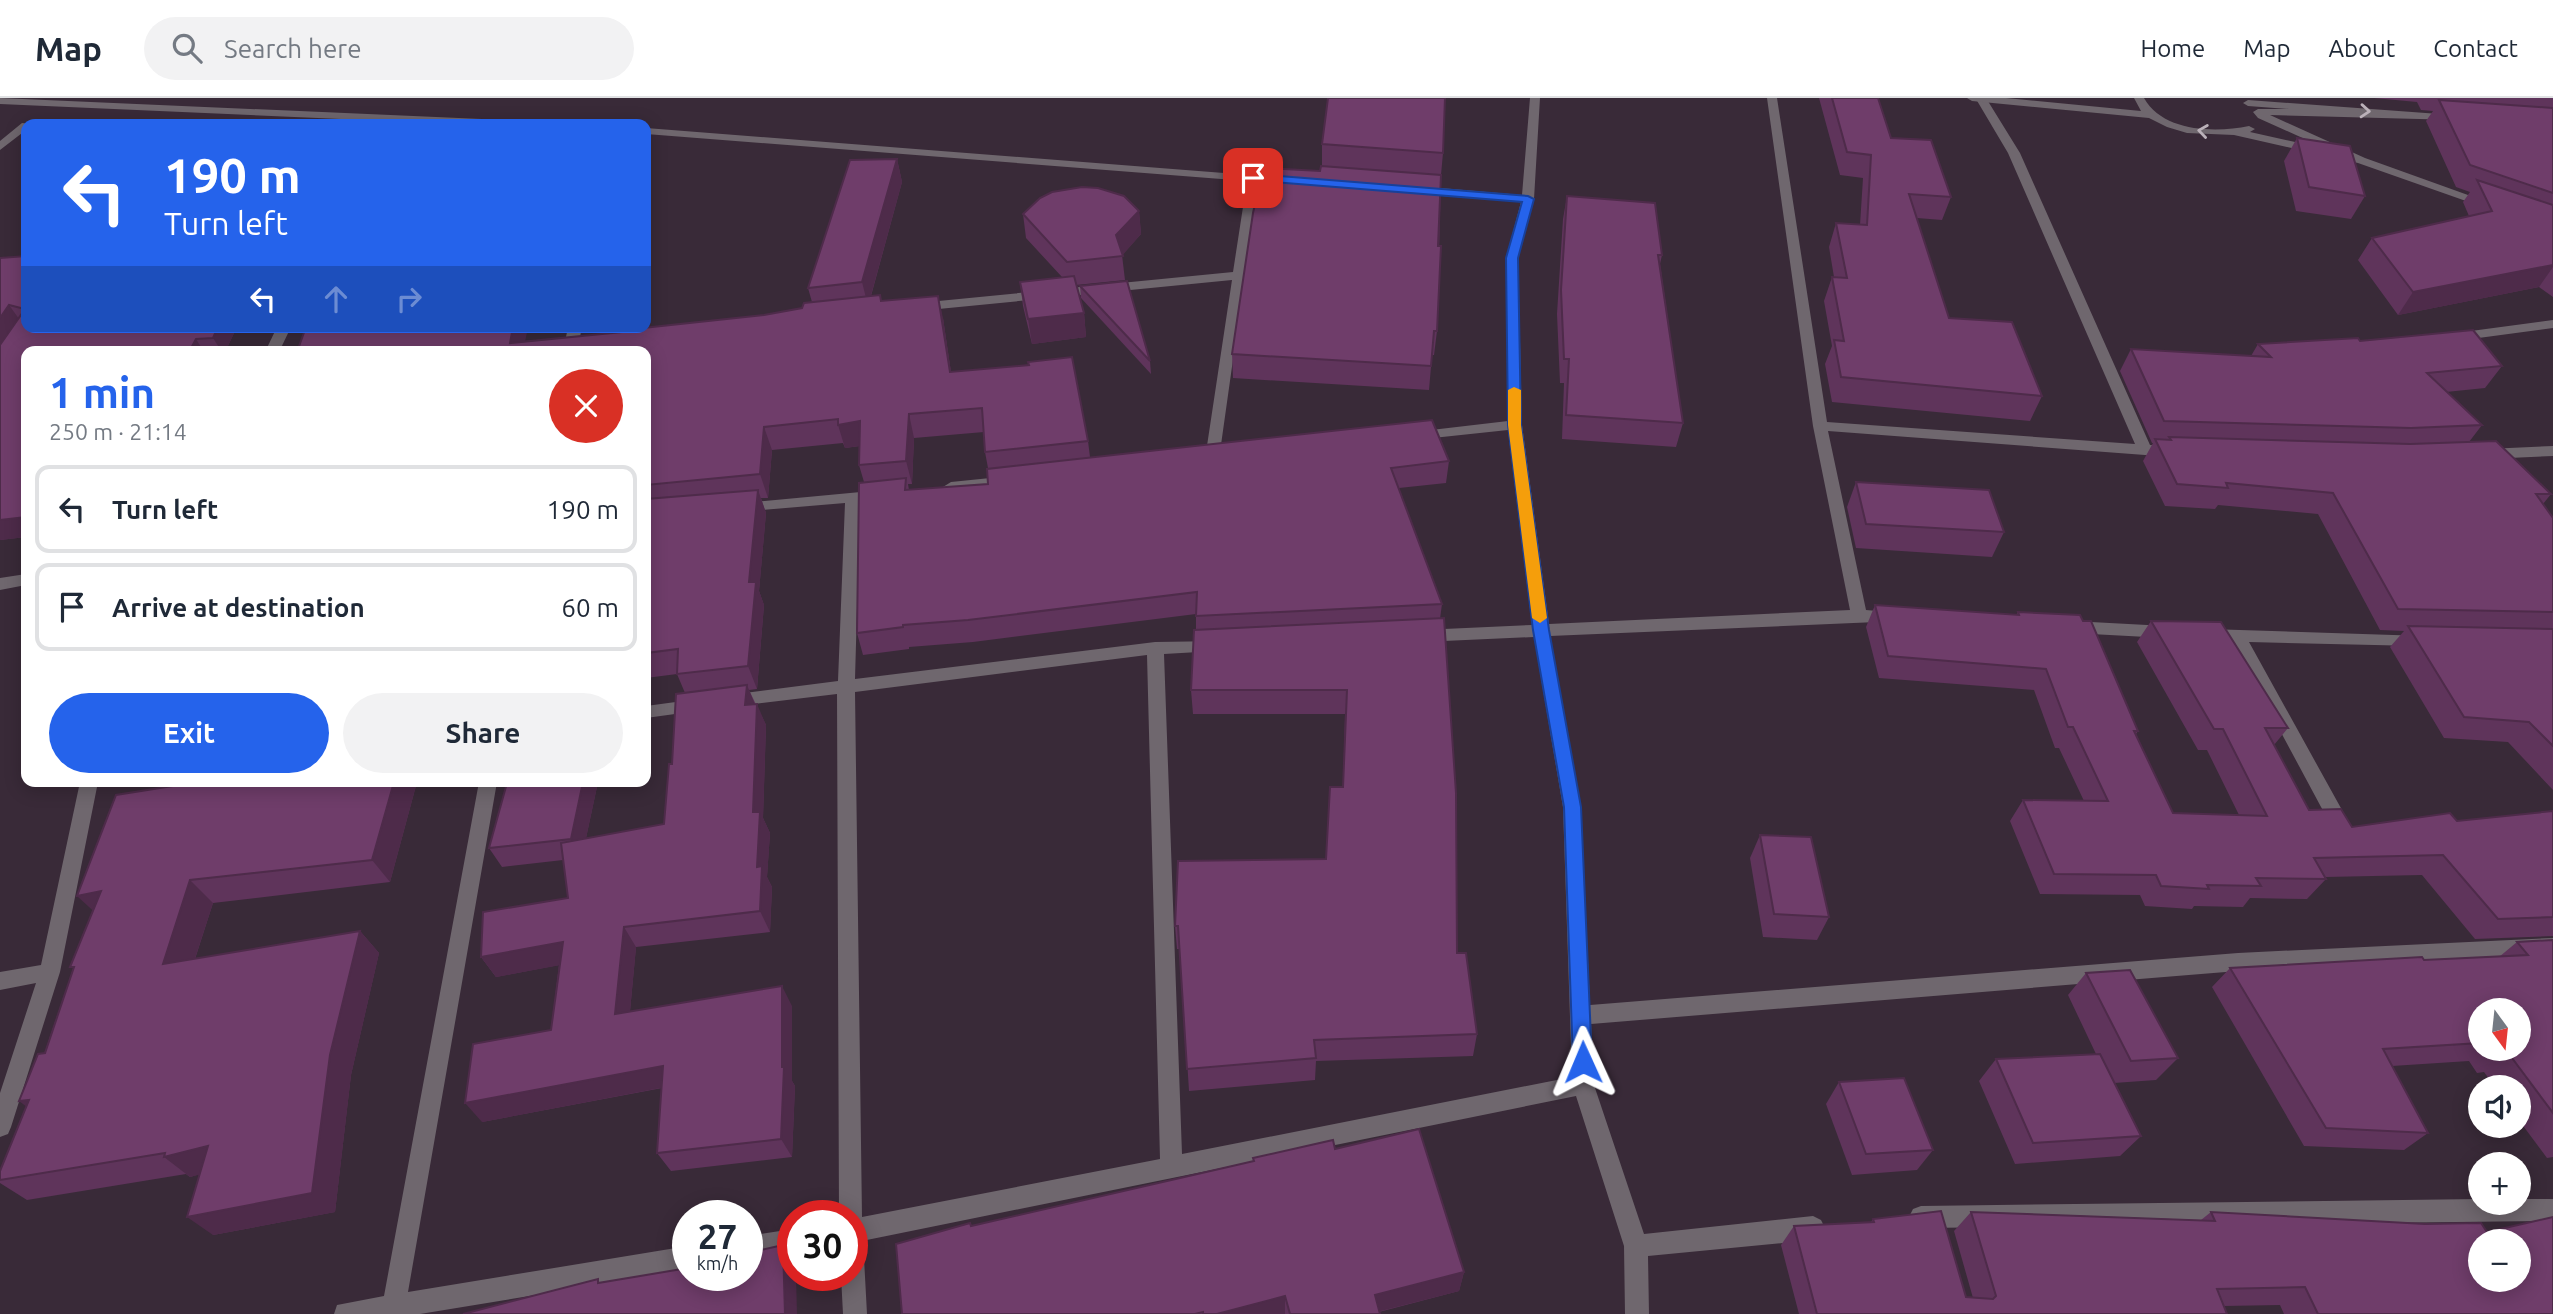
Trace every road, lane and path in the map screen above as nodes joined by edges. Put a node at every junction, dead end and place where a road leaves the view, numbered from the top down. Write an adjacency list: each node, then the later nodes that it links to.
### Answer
1 (1535, 98): 23 (street)
2 (1772, 98): 30 (street)
3 (1972, 98): 5 (street)
4 (2139, 98): 11 (street)
5 (1980, 99): 11 (street); 32 (street)
6 (2244, 100): 9 (street); 10 (street, one-way to 10)
7 (0, 101): 8 (street)
8 (53, 103): 12 (street); 13 (street)
9 (2258, 113): 10 (street); 17 (street); 19 (street)
10 (2404, 114): 14 (street)
11 (2152, 115): 17 (street, one-way to 11)
12 (34, 119)
13 (353, 119)
14 (2472, 119)
15 (21, 130): 18 (street)
16 (651, 131): 20 (street)
17 (2238, 133): 19 (street)
18 (0, 147)
19 (2361, 160): 24 (street)
20 (1253, 178): 21 (street); 25 (street)
21 (1294, 181)
22 (1405, 189): 23 (street)
23 (1528, 199): 29 (street)
24 (2502, 209)
25 (1239, 275): 26 (street); 36 (street)
26 (905, 309)
27 (2553, 324): 28 (street)
28 (2445, 338)
29 (1515, 425): 31 (street); 47 (street)
30 (1819, 426): 32 (street); 44 (street)
31 (1405, 437)
32 (2145, 450): 33 (street)
33 (2187, 451)
34 (2553, 451): 35 (street)
35 (2474, 454)
36 (1212, 459)
37 (1032, 478): 38 (street)
38 (936, 489)
39 (895, 494): 40 (street)
40 (853, 498): 41 (street); 53 (street)
41 (729, 509)
42 (21, 581): 43 (street)
43 (0, 584)
44 (1859, 615): 45 (street); 47 (street)
45 (1913, 618)
46 (2048, 626): 48 (street)
47 (1541, 630): 49 (street); 61 (street)
48 (2237, 636): 50 (street); 57 (street)
49 (1403, 637)
50 (2429, 640)
51 (1238, 644): 52 (street)
52 (1155, 648): 53 (street); 64 (street)
53 (846, 686): 54 (street); 65 (street)
54 (651, 711)
55 (88, 787): 59 (street)
56 (487, 787): 75 (street)
57 (2335, 815)
58 (2553, 947): 61 (street)
59 (50, 972): 60 (street); 63 (street)
60 (0, 981)
61 (1582, 1015): 62 (street)
62 (1583, 1085): 64 (street); 72 (street)
63 (0, 1127)
64 (1171, 1166): 70 (street)
65 (851, 1200)
66 (2553, 1210): 67 (street)
67 (1935, 1215): 68 (street); 71 (street)
68 (1895, 1219)
69 (1840, 1225): 72 (street)
70 (868, 1228)
71 (1942, 1240)
72 (1636, 1246): 78 (street)
73 (672, 1261): 75 (street)
74 (854, 1291): 77 (street)
75 (394, 1305): 76 (street)
76 (346, 1314)
77 (855, 1314)
78 (1637, 1314)

